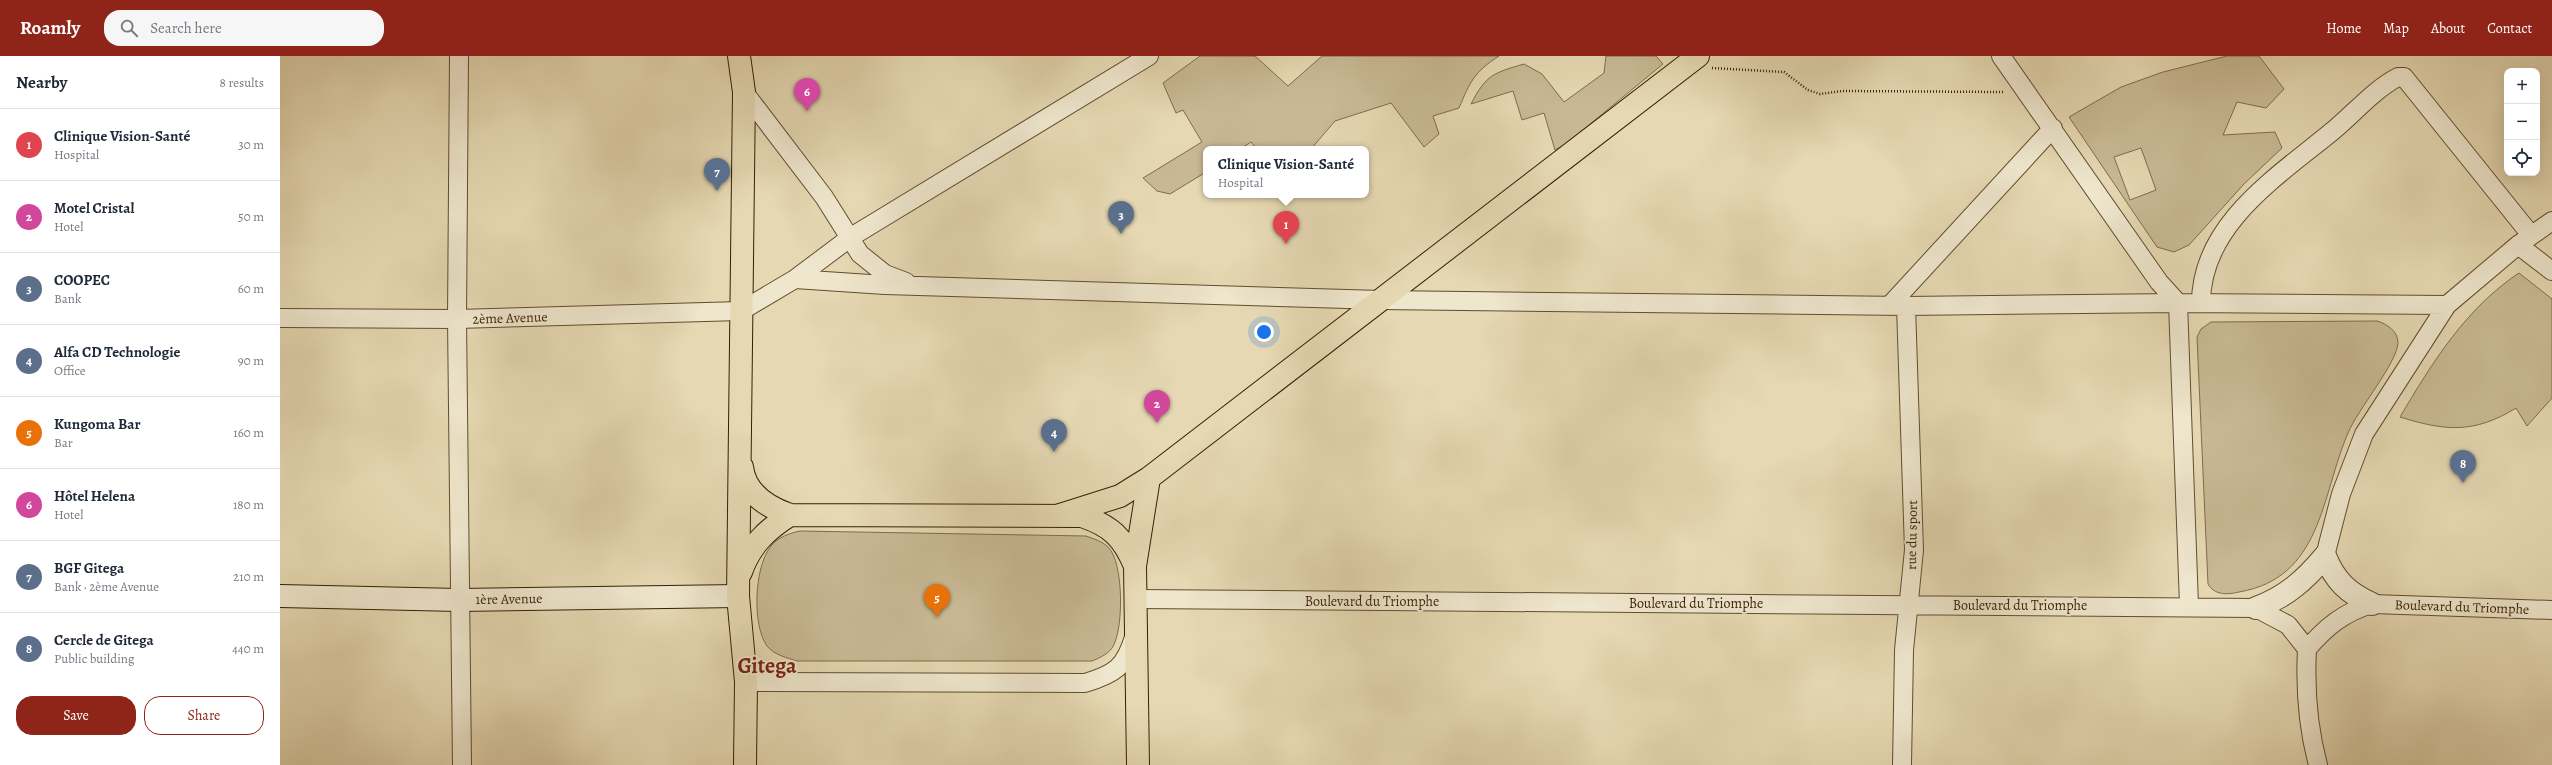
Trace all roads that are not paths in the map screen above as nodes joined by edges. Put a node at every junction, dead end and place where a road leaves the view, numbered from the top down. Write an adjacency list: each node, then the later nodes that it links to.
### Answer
1 (459, 56): 21 (street)
2 (739, 56): 6 (main road)
3 (1149, 56): 9 (street)
4 (2001, 56): 7 (street)
5 (1691, 62): 14 (main road)
6 (744, 92): 9 (street); 19 (main road)
7 (2053, 128): 15 (street); 18 (street)
8 (2552, 221): 10 (street)
9 (851, 237): 12 (street); 13 (street)
10 (2524, 240): 11 (street); 16 (street); 17 (street)
11 (2552, 271)
12 (796, 280): 13 (street); 19 (street)
13 (934, 286): 14 (street)
14 (1381, 300): 18 (street); 23 (main road)
15 (2178, 303): 16 (street); 18 (street); 34 (street)
16 (2201, 303): 17 (street)
17 (2447, 305): 26 (street)
18 (1898, 306): 33 (street, rue du sport)
19 (741, 311): 21 (street, 2ème Avenue); 22 (main road)
20 (280, 318): 21 (street, 2ème Avenue)
21 (457, 319): 31 (street)
22 (740, 454): 24 (main road); 28 (main road)
23 (1150, 478): 25 (main road); 27 (main road)
24 (790, 515): 25 (main road); 28 (main road)
25 (1057, 516): 27 (main road)
26 (2325, 556): 32 (main road, Boulevard du Triomphe); 35 (main road, Boulevard du Triomphe)
27 (1135, 566): 30 (main road)
28 (738, 589): 31 (main road, 1ère Avenue); 39 (main road)
29 (280, 596): 31 (main road, 1ère Avenue)
30 (1135, 599): 33 (street, Boulevard du Triomphe); 37 (main road)
31 (459, 600): 40 (street)
32 (2372, 604): 36 (street, Boulevard du Triomphe); 38 (street, Boulevard du Triomphe)
33 (1909, 605): 34 (street, Boulevard du Triomphe); 43 (street, rue du sport)
34 (2189, 605): 35 (street, Boulevard du Triomphe)
35 (2256, 608): 38 (street, Boulevard du Triomphe)
36 (2552, 610)
37 (1136, 634): 39 (street); 42 (main road)
38 (2307, 649): 44 (street)
39 (746, 682): 41 (main road)
40 (462, 765)
41 (745, 765)
42 (1138, 765)
43 (1902, 765)
44 (2318, 765)

